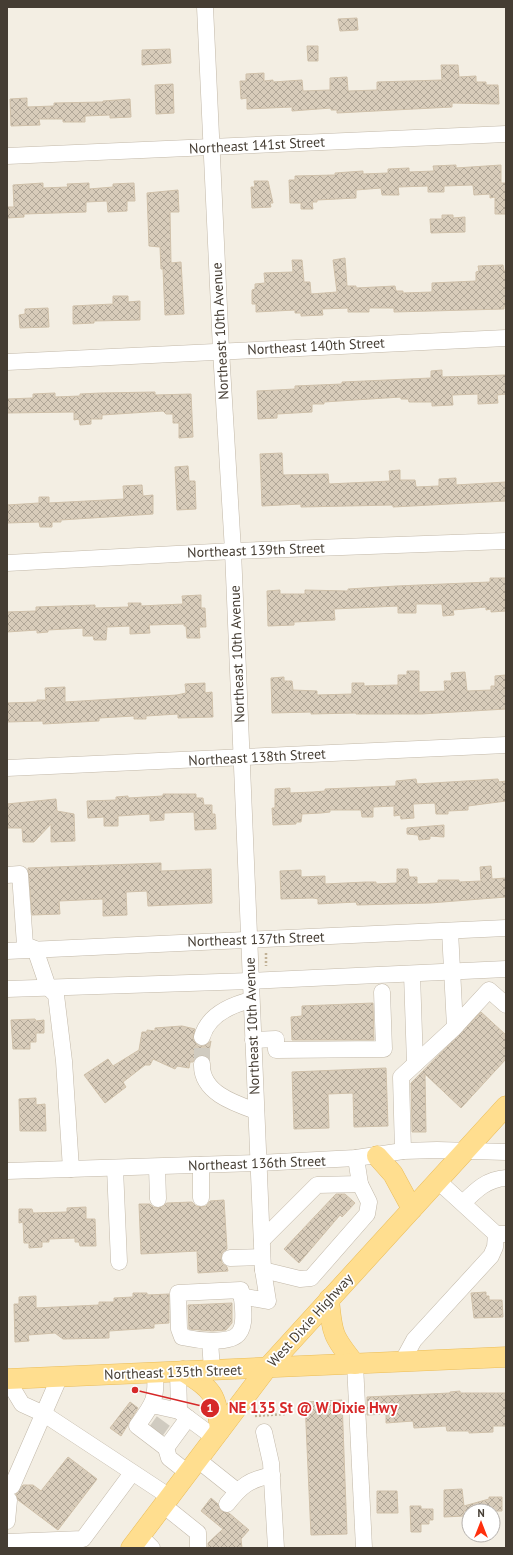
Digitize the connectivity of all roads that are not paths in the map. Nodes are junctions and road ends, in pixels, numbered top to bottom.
1 (206, 7) edge
2 (506, 134) edge
3 (212, 147) junction
4 (7, 156) edge
5 (506, 338) edge
6 (221, 350) junction
7 (7, 362) edge
8 (506, 540) edge
9 (233, 551) junction
10 (7, 563) edge
11 (506, 745) edge
12 (240, 758) junction
13 (7, 768) edge
14 (7, 875) edge
15 (506, 928) edge
16 (450, 931) junction
17 (249, 940) junction
18 (34, 949) junction
19 (7, 951) edge
20 (506, 969) edge
21 (452, 971) junction
22 (412, 974) junction
23 (506, 977) edge
24 (250, 981) junction
25 (48, 986) junction
26 (7, 989) edge
27 (488, 990) junction
28 (382, 992) dead end
29 (251, 1000) junction
30 (506, 1006) edge
31 (455, 1027) junction
32 (202, 1037) tunnel mouth
33 (253, 1040) junction
34 (202, 1064) tunnel mouth
35 (415, 1064) junction
36 (506, 1106) edge
37 (256, 1111) junction
38 (403, 1151) junction
39 (465, 1151) junction
40 (506, 1152) edge
41 (377, 1156) junction
42 (356, 1158) junction
43 (258, 1163) junction
44 (201, 1165) junction
45 (157, 1167) junction
46 (115, 1168) junction
47 (71, 1169) junction
48 (7, 1171) edge
49 (506, 1178) edge
50 (438, 1181) junction
51 (360, 1184) junction
52 (201, 1198) dead end
53 (158, 1199) dead end
54 (463, 1203) junction
55 (412, 1209) junction
56 (501, 1234) edge
57 (262, 1240) junction
58 (230, 1258) dead end
59 (119, 1262) dead end
60 (262, 1263) junction
61 (241, 1293) junction
62 (329, 1299) junction
63 (210, 1341) junction
64 (506, 1357) edge
65 (402, 1362) junction
66 (356, 1364) junction
67 (267, 1368) junction
68 (212, 1370) junction
69 (181, 1371) junction
70 (155, 1372) junction
71 (60, 1376) junction
72 (7, 1379) edge
73 (152, 1405) junction
74 (44, 1414) junction
75 (176, 1414) junction
76 (264, 1432) dead end
77 (217, 1434) junction
78 (166, 1448) junction
79 (193, 1466) junction
80 (132, 1473) junction
81 (272, 1475) junction
82 (237, 1491) junction
83 (166, 1501) junction
84 (227, 1504) dead end
85 (7, 1521) edge
86 (7, 1542) edge
87 (141, 1544) edge
88 (198, 1548) edge
89 (276, 1548) edge
90 (364, 1548) edge

1 - 3 street, Northeast 10th Avenue
2 - 3 street, Northeast 141st Street
3 - 4 street, Northeast 141st Street
3 - 6 street, Northeast 10th Avenue
5 - 6 street, Northeast 140th Street
6 - 7 street, Northeast 140th Street
6 - 9 street, Northeast 10th Avenue
8 - 9 street, Northeast 139th Street
9 - 10 street, Northeast 139th Street
9 - 12 street, Northeast 10th Avenue
11 - 12 street, Northeast 138th Street
12 - 13 street, Northeast 138th Street
12 - 17 street, Northeast 10th Avenue
14 - 18 street
15 - 16 street, Northeast 137th Street
16 - 17 street, Northeast 137th Street
16 - 21 street
17 - 18 street, Northeast 137th Street
17 - 24 street, Northeast 10th Avenue
18 - 19 street, Northeast 137th Street
18 - 25 street
20 - 21 street
21 - 22 street
21 - 31 street
22 - 24 street
22 - 35 street
23 - 27 street
24 - 25 street
24 - 29 street, Northeast 10th Avenue
25 - 26 street
25 - 47 street
27 - 30 street
27 - 31 street
28 - 33 street
29 - 32 street
29 - 33 street, Northeast 10th Avenue
31 - 35 street
33 - 37 street, Northeast 10th Avenue
34 - 37 street
35 - 38 street
36 - 39 main road, West Dixie Highway
37 - 43 street, Northeast 10th Avenue
38 - 39 street, Northeast 136th Street
38 - 41 street, Northeast 136th Street
39 - 40 street, Northeast 136th Street
39 - 50 main road, West Dixie Highway
41 - 42 street, Northeast 136th Street
41 - 55 main road
42 - 43 street, Northeast 136th Street
42 - 51 street
43 - 44 street, Northeast 136th Street
43 - 57 street, Northeast 10th Avenue
44 - 45 street, Northeast 136th Street
44 - 52 street
45 - 46 street, Northeast 136th Street
45 - 53 street
46 - 47 street, Northeast 136th Street
46 - 59 street
47 - 48 street, Northeast 136th Street
49 - 54 street
50 - 54 street
50 - 55 main road, West Dixie Highway
51 - 57 street
51 - 60 street
54 - 56 street
55 - 62 main road, West Dixie Highway
56 - 65 street
57 - 60 street, Northeast 10th Avenue
58 - 60 street
60 - 61 street, Northeast 10th Avenue
61 - 63 street
61 - 63 street
62 - 66 main road
62 - 67 main road, West Dixie Highway
63 - 68 street
64 - 65 main road, Northeast 135th Street
65 - 66 main road, Northeast 135th Street
66 - 67 main road, Northeast 135th Street
66 - 90 street
67 - 68 main road, Northeast 135th Street
67 - 77 main road, West Dixie Highway
68 - 69 main road, Northeast 135th Street
69 - 70 main road, Northeast 135th Street
69 - 75 street
69 - 77 main road
70 - 71 main road, Northeast 135th Street
70 - 73 street
71 - 72 main road, Northeast 135th Street
71 - 74 street
72 - 74 street
73 - 75 street
73 - 78 street
74 - 80 street
74 - 85 street
75 - 77 street
75 - 78 street
76 - 81 street
77 - 79 main road, West Dixie Highway
78 - 79 street
79 - 82 street
79 - 83 main road, West Dixie Highway
80 - 83 street
80 - 86 street
81 - 82 street
81 - 89 street
82 - 84 street
83 - 87 main road, West Dixie Highway
83 - 88 street

